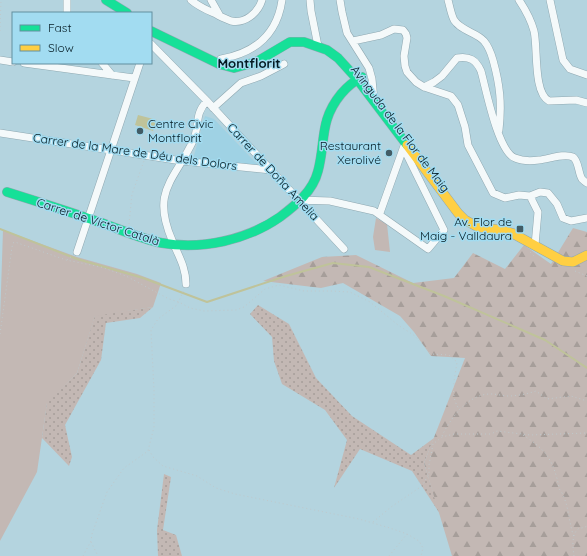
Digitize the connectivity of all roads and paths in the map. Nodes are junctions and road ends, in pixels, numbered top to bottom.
1 (1, 0) edge
2 (67, 0) edge
3 (99, 0) edge
4 (106, 0) edge
5 (191, 0) edge
6 (211, 0) edge
7 (262, 0) edge
8 (282, 0) edge
9 (310, 0) edge
10 (340, 0) edge
11 (448, 0) edge
12 (519, 0) edge
13 (550, 0) edge
14 (67, 12) edge
15 (116, 12) edge
16 (125, 12) edge
17 (220, 16) junction
18 (152, 24) edge
19 (0, 31) edge
20 (152, 31) edge
21 (353, 41) junction
22 (318, 44) junction
23 (152, 45) edge
24 (222, 59) junction
25 (0, 60) edge
26 (12, 62) edge
27 (31, 64) edge
28 (103, 64) edge
29 (140, 64) edge
30 (284, 64) dead end
31 (112, 75) junction
32 (587, 75) edge
33 (134, 78) junction
34 (359, 78) junction
35 (424, 87) junction
36 (373, 98) junction
37 (207, 101) junction
38 (587, 103) edge
39 (213, 108) junction
40 (0, 133) edge
41 (499, 134) junction
42 (405, 144) junction
43 (111, 150) junction
44 (146, 155) junction
45 (182, 161) junction
46 (271, 170) junction
47 (587, 183) edge
48 (7, 192) dead end
49 (530, 196) junction
50 (299, 200) junction
51 (380, 213) junction
52 (587, 218) edge
53 (89, 219) junction
54 (129, 233) junction
55 (174, 244) junction
56 (535, 245) junction
57 (344, 249) dead end
58 (77, 252) dead end
59 (587, 256) edge
60 (186, 284) joint
61 (179, 302) junction
62 (0, 331) edge
63 (0, 334) edge
64 (587, 401) edge
65 (460, 410) junction
66 (587, 433) edge
67 (521, 434) junction
68 (442, 437) junction
69 (148, 449) junction
70 (372, 523) junction
71 (587, 526) edge
72 (407, 534) junction
73 (574, 537) junction
74 (91, 541) junction
75 (83, 556) edge
76 (98, 556) edge
77 (389, 556) edge
78 (421, 556) edge
79 (574, 556) edge

1 - 19 path
2 - 14 street
3 - 15 street
4 - 16 street
5 - 17 street
6 - 17 street
7 - 17 street
8 - 24 street
9 - 22 street
10 - 21 street
11 - 41 street
12 - 38 street
13 - 32 street
18 - 24 street, Avinguda de la Flor de Maig
20 - 22 street, Avinguda de la Flor de Maig
21 - 35 street
21 - 36 street
22 - 24 street, Avinguda de la Flor de Maig
22 - 34 street, Avinguda de la Flor de Maig
23 - 37 street, Carrer de Doña Amelia
25 - 26 street
27 - 31 street
28 - 31 street
29 - 33 street
30 - 39 street
31 - 33 street
33 - 43 street
34 - 36 street, Avinguda de la Flor de Maig
34 - 50 street, Carrer de Víctor Català
35 - 41 street
35 - 49 street
36 - 42 street, Avinguda de la Flor de Maig
37 - 39 street, Carrer de Doña Amelia
37 - 45 street
39 - 46 street, Carrer de Doña Amelia
40 - 43 street, Carrer de la Mare de Déu dels Dolors
41 - 47 street
42 - 51 street
42 - 51 street
42 - 56 street, Avinguda de la Flor de Maig
43 - 44 street, Carrer de la Mare de Déu dels Dolors
43 - 53 street
44 - 45 street, Carrer de la Mare de Déu dels Dolors
44 - 54 path
45 - 46 street, Carrer de la Mare de Déu dels Dolors
45 - 55 street
46 - 50 street, Carrer de Doña Amelia
48 - 53 street, Carrer de Víctor Català
49 - 52 street
49 - 56 street
50 - 51 street
50 - 55 street, Carrer de Víctor Català
50 - 57 street, Carrer de Doña Amelia
53 - 54 street, Carrer de Víctor Català
53 - 58 street
54 - 55 street, Carrer de Víctor Català
55 - 60 street
56 - 59 street, Avinguda de la Flor de Maig
60 - 61 path
61 - 62 path
61 - 65 path
61 - 69 path
62 - 63 path
64 - 65 path
65 - 68 path
66 - 67 path
67 - 68 path
67 - 73 path
68 - 70 path
69 - 70 path
69 - 74 path
70 - 72 path
71 - 73 path
72 - 77 path
72 - 78 path
73 - 79 path
74 - 75 path
74 - 76 path

